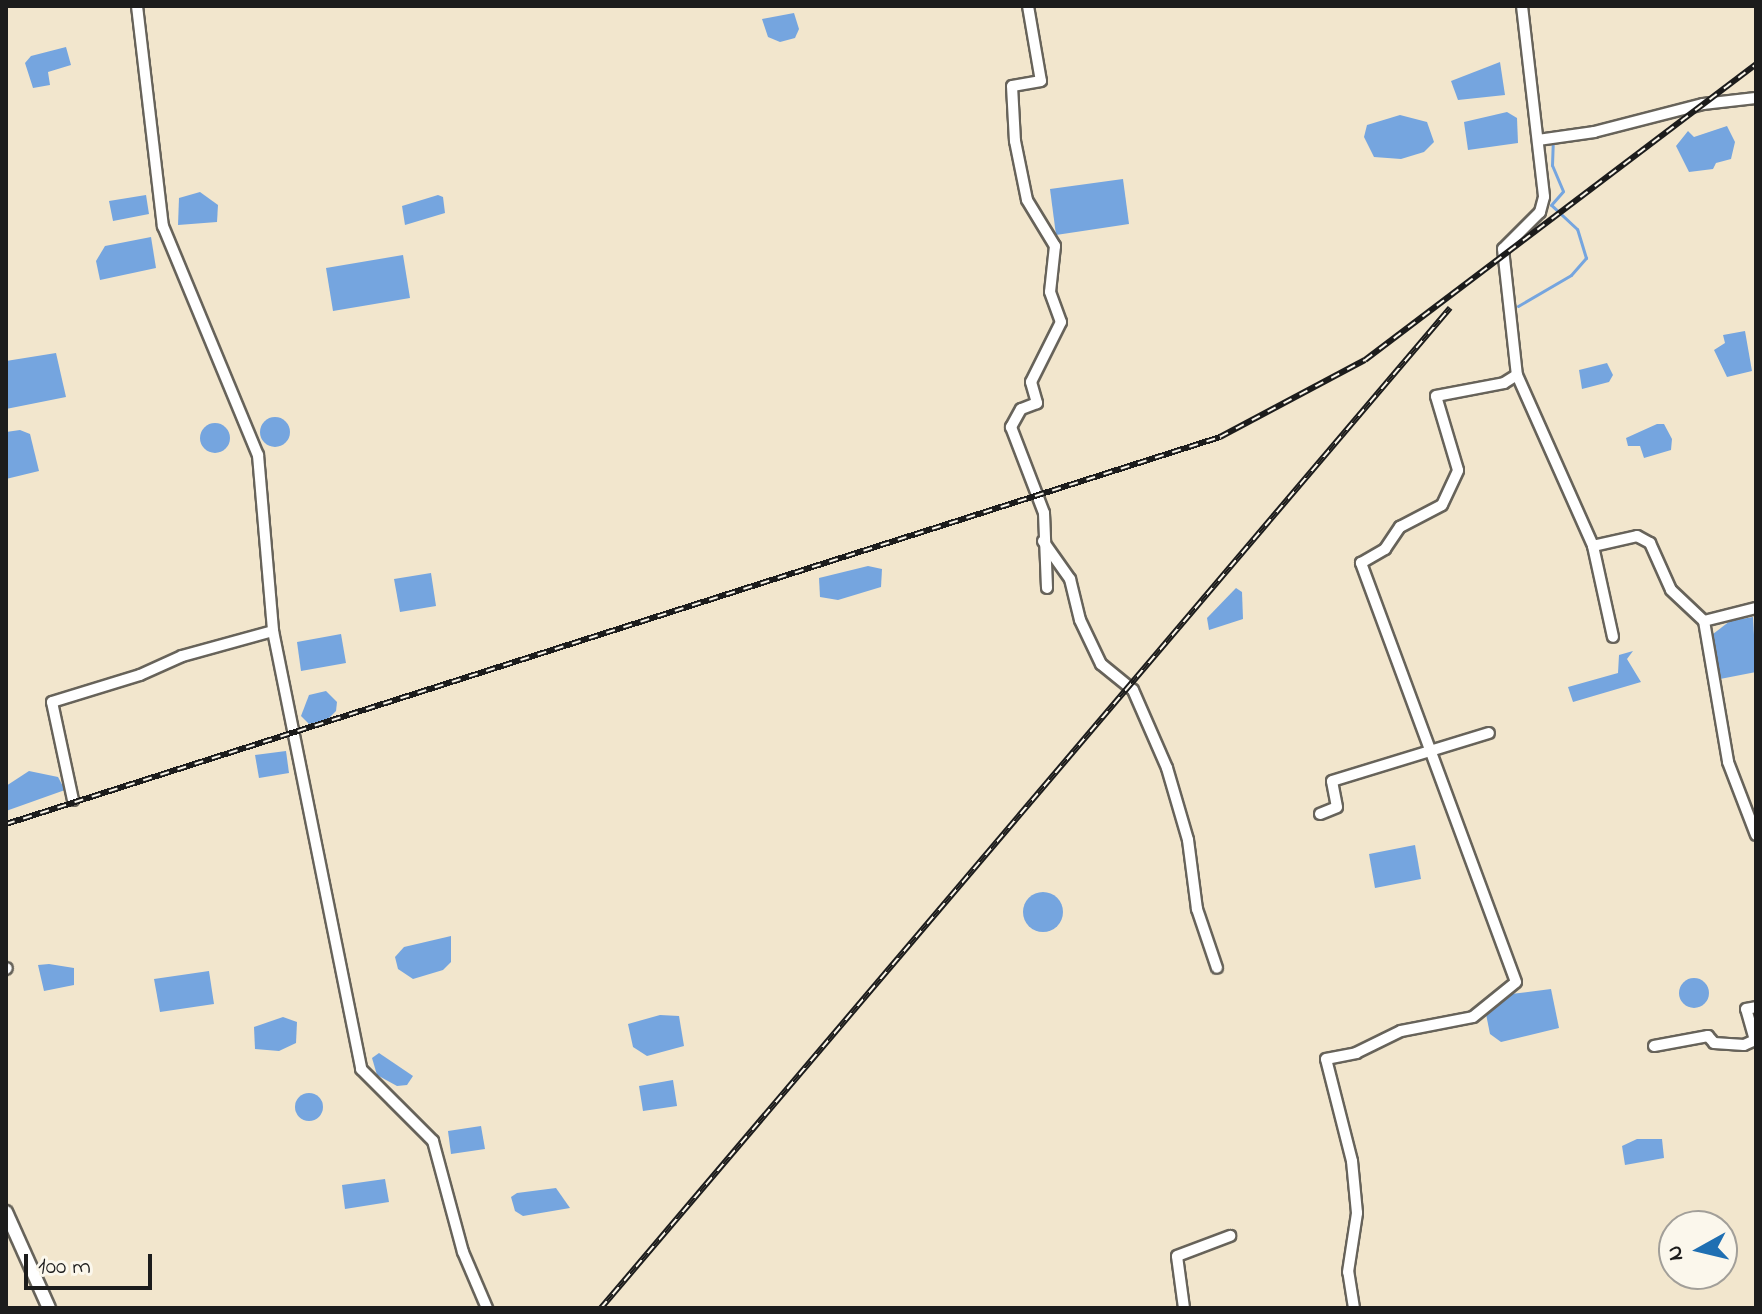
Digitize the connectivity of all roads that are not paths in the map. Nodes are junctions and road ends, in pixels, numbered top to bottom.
1 (137, 6) edge
2 (1028, 6) edge
3 (1522, 6) edge
4 (1756, 98) edge
5 (1538, 140) junction
6 (1517, 375) junction
7 (1042, 540) junction
8 (1593, 546) junction
9 (1047, 588) dead end
10 (1756, 608) edge
11 (1704, 621) junction
12 (273, 631) junction
13 (1613, 637) dead end
14 (1489, 733) dead end
15 (1431, 754) junction
16 (73, 800) dead end
17 (1320, 814) dead end
18 (1756, 835) edge
19 (1217, 968) dead end
20 (1756, 1007) edge
21 (1654, 1046) dead end
22 (6, 1212) edge
23 (1230, 1236) dead end
24 (49, 1308) edge
25 (487, 1308) edge
26 (1184, 1308) edge
27 (1354, 1308) edge

1 - 12 street
2 - 7 street
3 - 5 street
4 - 5 street
5 - 6 street
6 - 8 street
6 - 15 street
7 - 9 street
7 - 19 street
8 - 11 street
8 - 13 street
10 - 11 street
11 - 18 street
12 - 16 street
12 - 25 street
14 - 15 street
15 - 17 street
15 - 27 street
20 - 21 street
22 - 24 main road
23 - 26 street

